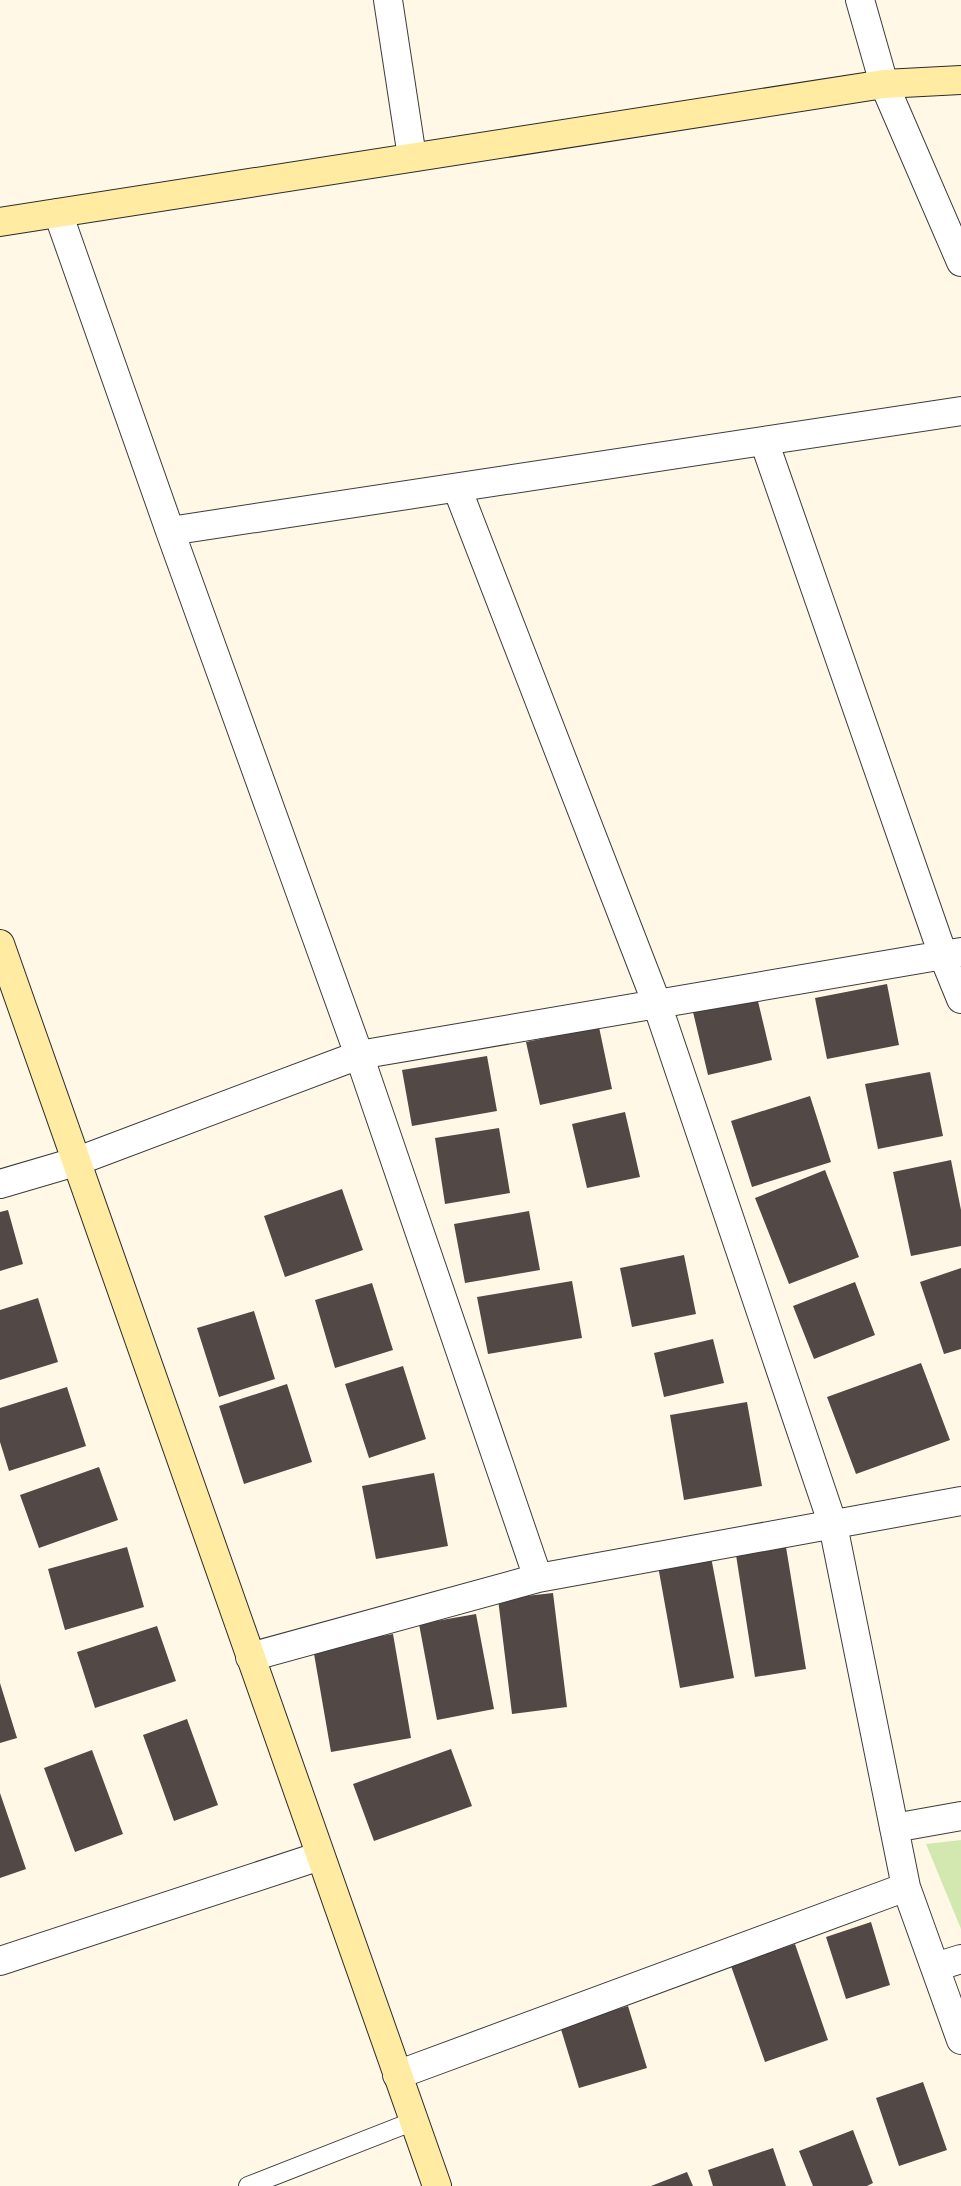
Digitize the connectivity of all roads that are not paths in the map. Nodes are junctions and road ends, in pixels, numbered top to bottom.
1 (388, 0) edge
2 (860, 0) edge
3 (961, 80) edge
4 (884, 84) junction
5 (412, 157) junction
6 (58, 213) junction
7 (0, 222) edge
8 (961, 262) edge
9 (961, 411) edge
10 (764, 441) junction
11 (457, 488) junction
12 (170, 531) junction
13 (0, 944) edge
14 (952, 953) edge
15 (961, 999) edge
16 (657, 1004) junction
17 (359, 1055) junction
18 (75, 1162) junction
19 (0, 1184) edge
20 (961, 1501) edge
21 (833, 1525) junction
22 (538, 1578) junction
23 (250, 1657) junction
24 (961, 1816) edge
25 (894, 1828) junction
26 (320, 1856) junction
27 (906, 1887) junction
28 (961, 1959) edge
29 (0, 1961) edge
30 (935, 1967) junction
31 (961, 2040) edge
32 (397, 2074) junction
33 (414, 2122) junction
34 (248, 2186) edge
35 (436, 2186) edge

1 - 5 street
2 - 4 street
3 - 4 street
4 - 5 street
4 - 8 street
5 - 6 street
6 - 7 street
6 - 12 street
9 - 10 street
10 - 11 street
10 - 14 street
11 - 12 street
11 - 16 street
12 - 17 street
13 - 18 street
14 - 15 street
14 - 16 street
16 - 17 street
16 - 21 street
17 - 18 street
17 - 22 street
18 - 19 street
18 - 23 street
20 - 21 street
21 - 22 street
21 - 25 street
22 - 23 street
23 - 26 street
24 - 25 street
25 - 27 street
26 - 29 street
26 - 32 street
27 - 30 street
27 - 32 street
28 - 30 street
30 - 31 street
32 - 33 street
33 - 34 lane
33 - 35 street

